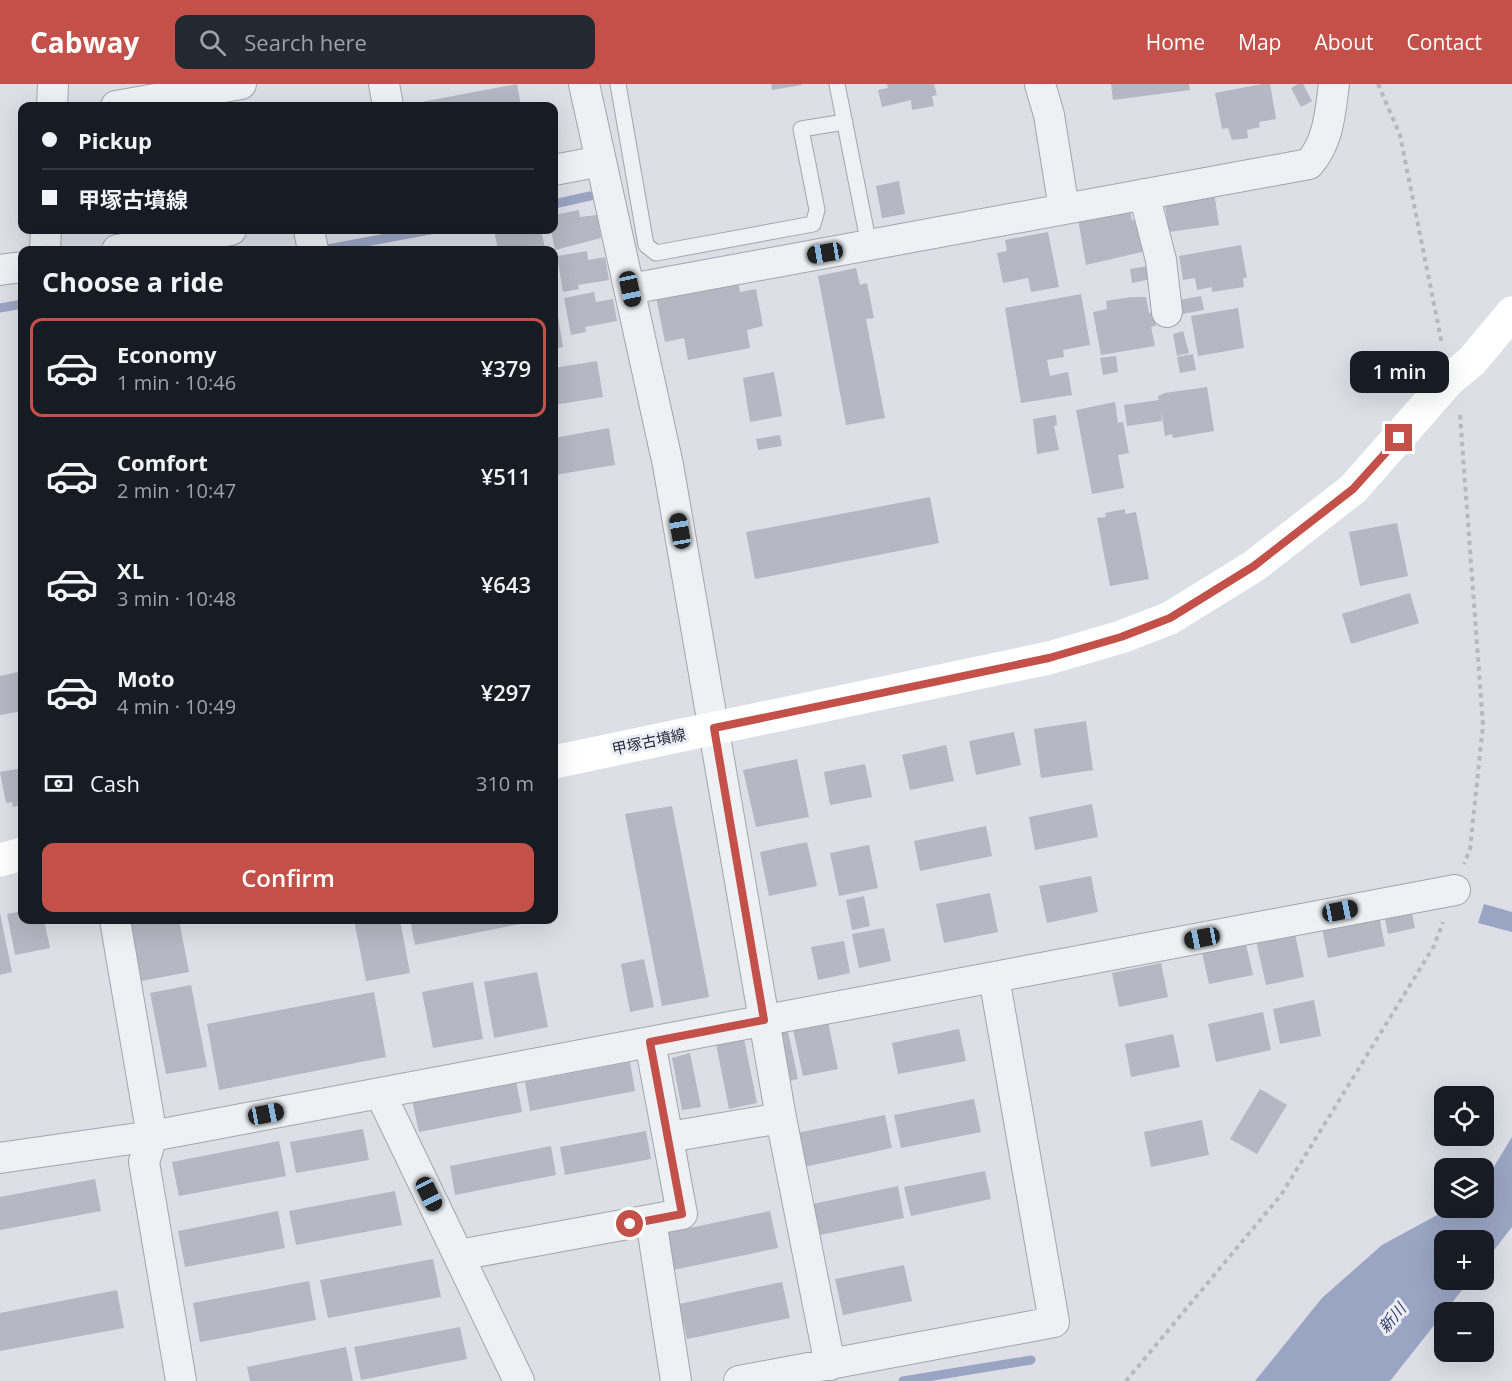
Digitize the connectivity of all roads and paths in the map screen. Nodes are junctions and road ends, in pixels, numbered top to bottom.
1 (53, 84) edge
2 (241, 84) edge
3 (384, 84) edge
4 (585, 84) edge
5 (618, 84) edge
6 (837, 84) edge
7 (1040, 84) edge
8 (1334, 84) edge
9 (1378, 84) edge
10 (52, 102) edge
11 (139, 102) edge
12 (387, 102) edge
13 (845, 122) junction
14 (602, 161) junction
15 (558, 169) edge
16 (1144, 194) junction
17 (1064, 209) junction
18 (208, 234) edge
19 (869, 245) junction
20 (140, 246) edge
21 (18, 268) edge
22 (0, 270) edge
23 (630, 289) junction
24 (1167, 312) dead end
25 (1512, 313) edge
26 (1460, 371) junction
27 (714, 728) junction
28 (558, 761) edge
29 (18, 855) edge
30 (0, 860) edge
31 (1455, 890) dead end
32 (116, 924) edge
33 (994, 977) junction
34 (764, 1020) junction
35 (650, 1042) junction
36 (380, 1093) junction
37 (781, 1118) junction
38 (152, 1136) junction
39 (669, 1137) junction
40 (0, 1158) edge
41 (651, 1220) junction
42 (459, 1256) junction
43 (830, 1365) junction
44 (181, 1381) edge
45 (519, 1381) edge
46 (676, 1381) edge
47 (739, 1381) edge

1 - 10 street
2 - 11 street
3 - 12 street
4 - 14 street
5 - 13 lane
6 - 13 lane
7 - 17 street
8 - 16 street
9 - 26 path
13 - 19 lane
14 - 15 street
14 - 23 street
16 - 17 street
16 - 24 street
17 - 19 street
18 - 20 street
19 - 23 street
21 - 22 street
23 - 27 street
25 - 26 main road, 甲塚古墳線
26 - 27 main road, 甲塚古墳線
27 - 28 main road, 甲塚古墳線
27 - 34 street
29 - 30 main road
31 - 33 street
32 - 38 street
33 - 34 street
33 - 43 street
34 - 35 street
34 - 37 street
35 - 36 street
35 - 39 street
36 - 38 street
36 - 42 street
37 - 39 street
37 - 43 street
38 - 40 street
38 - 44 street
39 - 41 street
41 - 42 street
41 - 46 street
42 - 45 street
43 - 47 street

